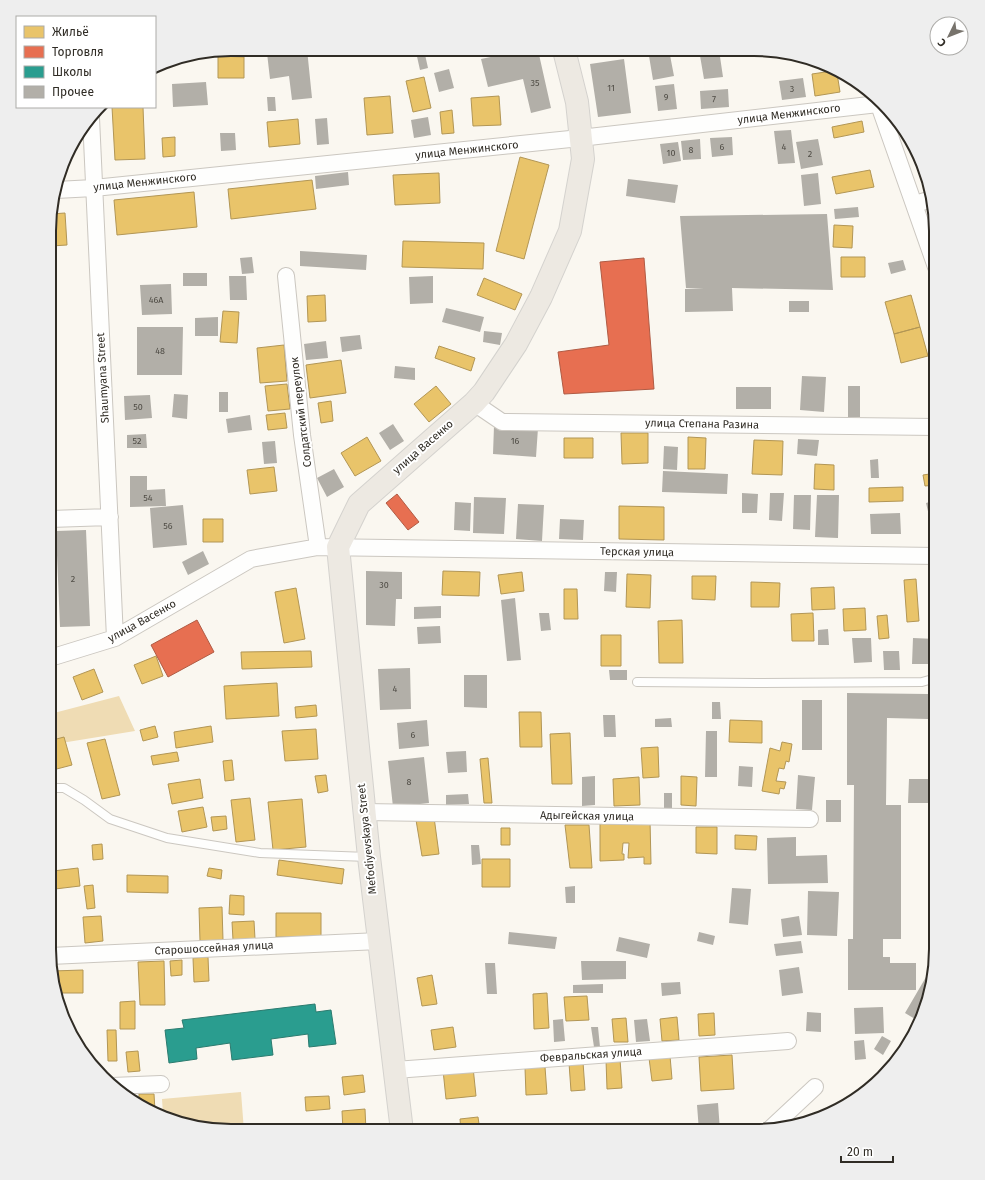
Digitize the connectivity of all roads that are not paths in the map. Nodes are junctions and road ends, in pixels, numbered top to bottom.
1 (566, 56) edge
2 (875, 104) edge
3 (880, 109) edge
4 (91, 125) edge
5 (580, 138) junction
6 (94, 188) junction
7 (61, 190) edge
8 (927, 201) edge
9 (915, 204) junction
10 (929, 246) edge
11 (286, 276) dead end
12 (474, 403) junction
13 (929, 427) edge
14 (110, 517) junction
15 (56, 519) edge
16 (328, 547) junction
17 (929, 556) edge
18 (115, 638) junction
19 (56, 656) edge
20 (929, 680) edge
21 (637, 682) dead end
22 (56, 788) edge
23 (364, 812) junction
24 (810, 819) dead end
25 (369, 857) junction
26 (379, 941) junction
27 (56, 956) edge
28 (788, 1041) dead end
29 (395, 1070) junction
30 (161, 1084) dead end
31 (121, 1086) edge
32 (815, 1087) dead end
33 (776, 1123) edge
34 (401, 1124) edge

1 - 5 main road, улица Васенко
2 - 5 street, улица Менжинского
3 - 9 street
4 - 6 street, Shaumyana Street
5 - 6 street, улица Менжинского
5 - 12 main road, улица Васенко
6 - 7 street, улица Менжинского
6 - 14 street, Shaumyana Street
8 - 9 street
9 - 10 street
11 - 16 street, Солдатский переулок
12 - 13 street, улица Степана Разина
12 - 16 main road, улица Васенко
14 - 15 street
14 - 18 street, Shaumyana Street
16 - 17 street, Терская улица
16 - 18 street, улица Васенко
16 - 23 main road, Mefodiyevskaya Street
18 - 19 street, улица Васенко
20 - 21 lane
22 - 25 lane
23 - 24 street, Адыгейская улица
23 - 25 main road, Mefodiyevskaya Street
25 - 26 main road, Mefodiyevskaya Street
26 - 27 street, Старошоссейная улица
26 - 29 main road, Mefodiyevskaya Street
28 - 29 street, Февральская улица
29 - 34 main road, Mefodiyevskaya Street
30 - 31 street
32 - 33 street

